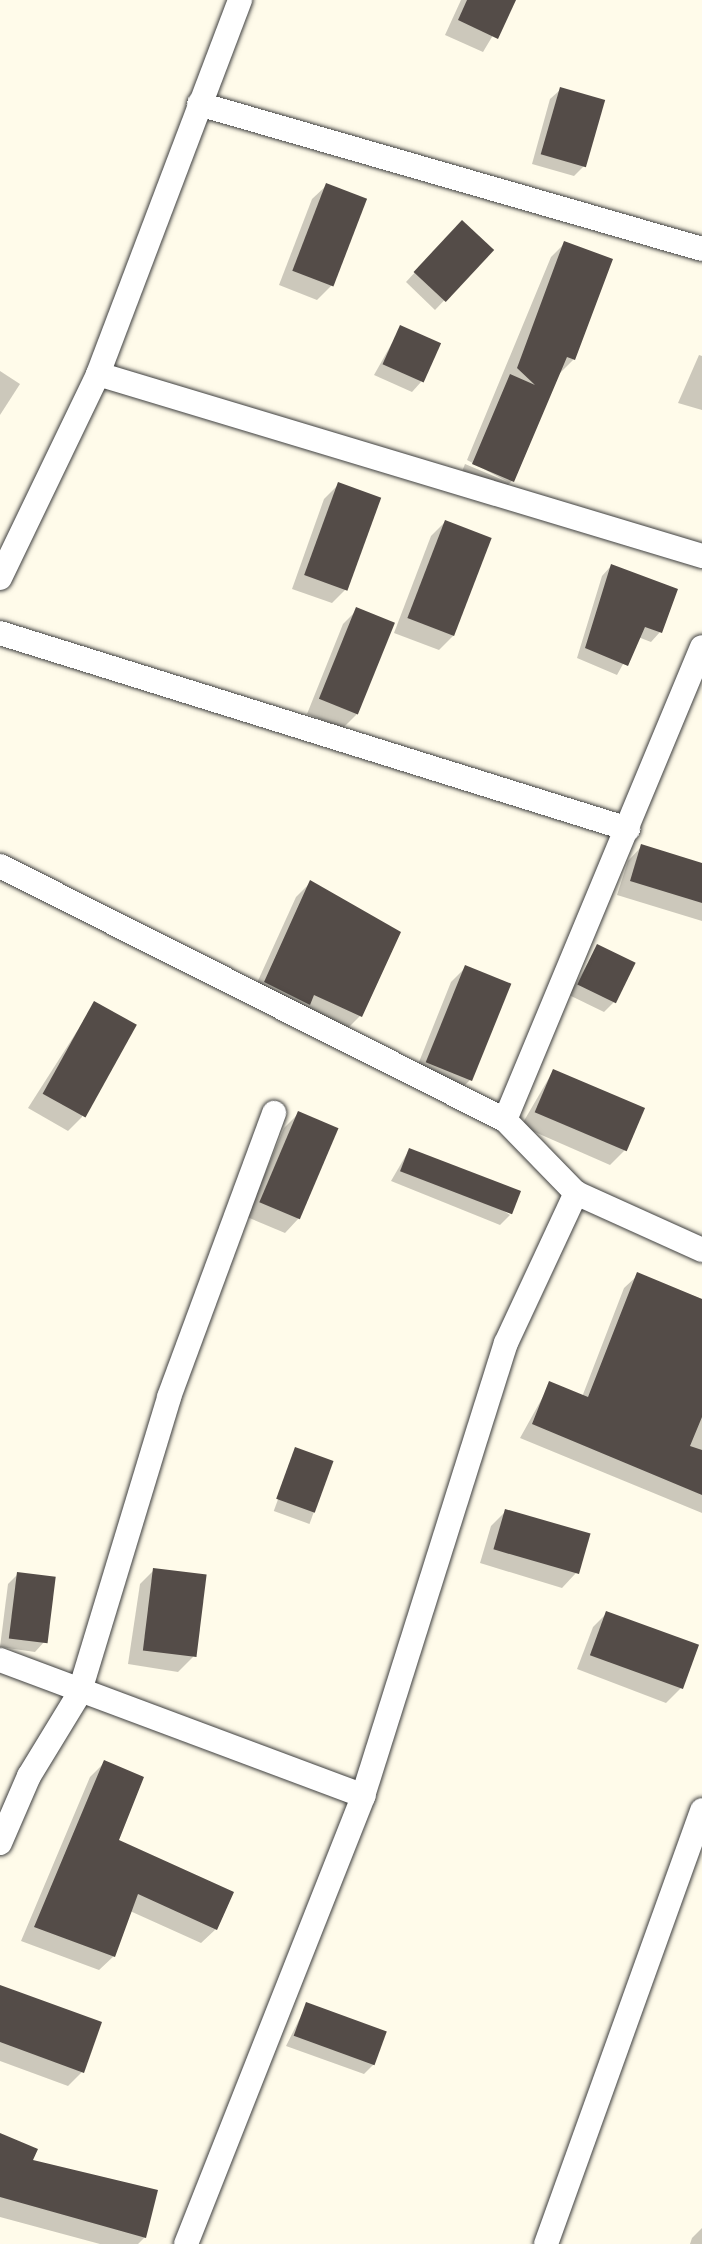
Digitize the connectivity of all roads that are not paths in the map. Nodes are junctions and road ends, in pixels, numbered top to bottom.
1 (240, 0) edge
2 (199, 104) junction
3 (702, 249) edge
4 (98, 374) junction
5 (702, 556) edge
6 (3, 562) edge
7 (0, 633) edge
8 (702, 647) edge
9 (628, 829) junction
10 (0, 866) edge
11 (274, 1113) dead end
12 (505, 1120) junction
13 (576, 1193) junction
14 (702, 1250) edge
15 (0, 1660) edge
16 (79, 1694) junction
17 (363, 1796) junction
18 (702, 1810) edge
19 (0, 1843) edge
20 (186, 2244) edge
21 (546, 2244) edge

1 - 2 street
2 - 3 street
2 - 4 street
4 - 5 street
4 - 6 street
7 - 9 street
8 - 9 street
9 - 12 street
10 - 12 street
11 - 16 street
12 - 13 street
13 - 14 street
13 - 17 street
15 - 16 street
16 - 17 street
16 - 19 street
17 - 20 street
18 - 21 street

